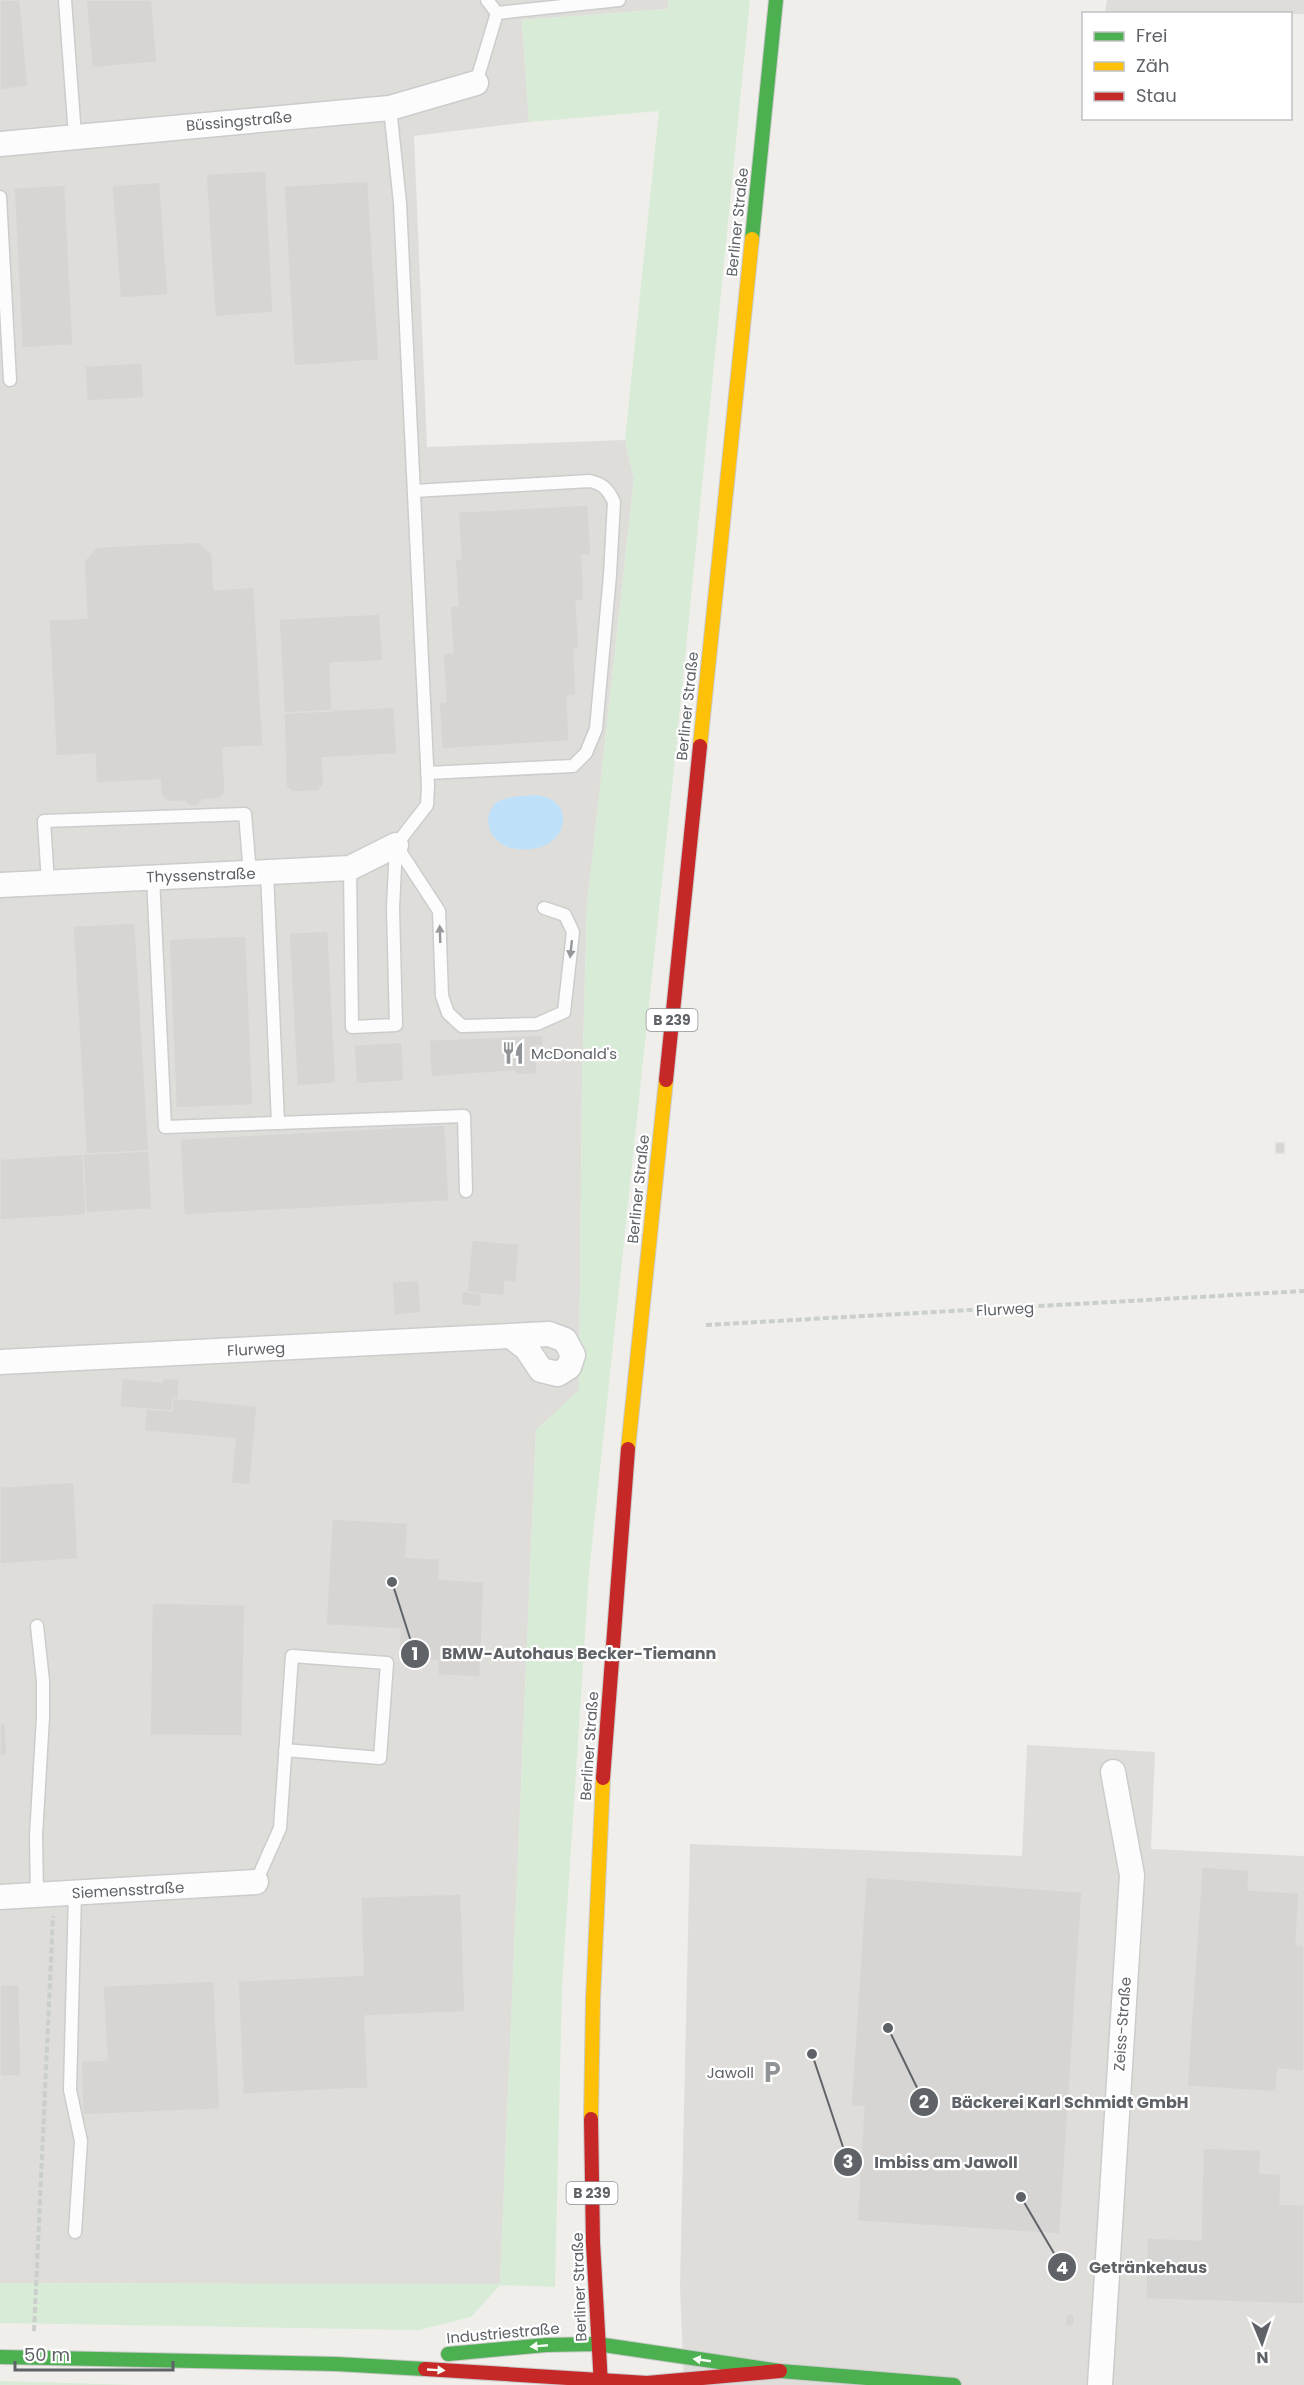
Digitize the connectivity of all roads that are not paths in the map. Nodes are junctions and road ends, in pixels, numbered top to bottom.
1 (65, 0) edge
2 (487, 0) edge
3 (619, 0) edge
4 (776, 0) edge
5 (497, 13) junction
6 (476, 83) joint
7 (390, 108) junction
8 (75, 136) junction
9 (0, 144) edge
10 (0, 196) edge
11 (10, 380) dead end
12 (414, 491) junction
13 (428, 773) junction
14 (396, 845) junction
15 (350, 868) junction
16 (258, 872) junction
17 (153, 877) junction
18 (48, 883) junction
19 (0, 885) edge
20 (544, 908) dead end
21 (278, 1123) junction
22 (466, 1191) dead end
23 (512, 1337) dead end
24 (0, 1362) edge
25 (37, 1626) dead end
26 (285, 1750) junction
27 (1113, 1772) dead end
28 (256, 1882) joint
29 (55, 1894) junction
30 (0, 1897) edge
31 (75, 2232) dead end
32 (597, 2344) junction
33 (0, 2357) edge
34 (336, 2364) junction
35 (780, 2371) junction
36 (601, 2383) edge
37 (954, 2385) edge
38 (1100, 2385) edge

1 - 8 lane
2 - 5 lane
3 - 5 lane
4 - 32 main road, Berliner Straße / B 239
5 - 6 lane
6 - 7 street, Büssingstraße
7 - 8 street, Büssingstraße
7 - 12 lane
8 - 9 street, Büssingstraße
10 - 11 lane
12 - 13 lane
12 - 13 lane
13 - 14 lane
14 - 15 street, Thyssenstraße
14 - 15 lane
20 -> 14 lane
15 - 16 street, Thyssenstraße
16 - 17 street, Thyssenstraße
16 - 18 lane
16 - 21 lane
17 - 18 street, Thyssenstraße
17 - 21 lane
18 - 19 street, Thyssenstraße
21 - 22 lane
23 - 24 street, Flurweg
25 - 29 lane
26 - 26 lane
26 - 28 lane
27 - 38 street, Zeiss-Straße
28 - 29 street, Siemensstraße
29 - 30 street, Siemensstraße
29 - 31 lane
32 -> 34 main road, Industriestraße
35 -> 32 main road, Industriestraße
32 - 36 main road, Berliner Straße / B 239
33 - 34 main road, Industriestraße
34 -> 36 main road, Industriestraße
35 - 36 main road, Industriestraße
35 - 37 main road, Industriestraße

